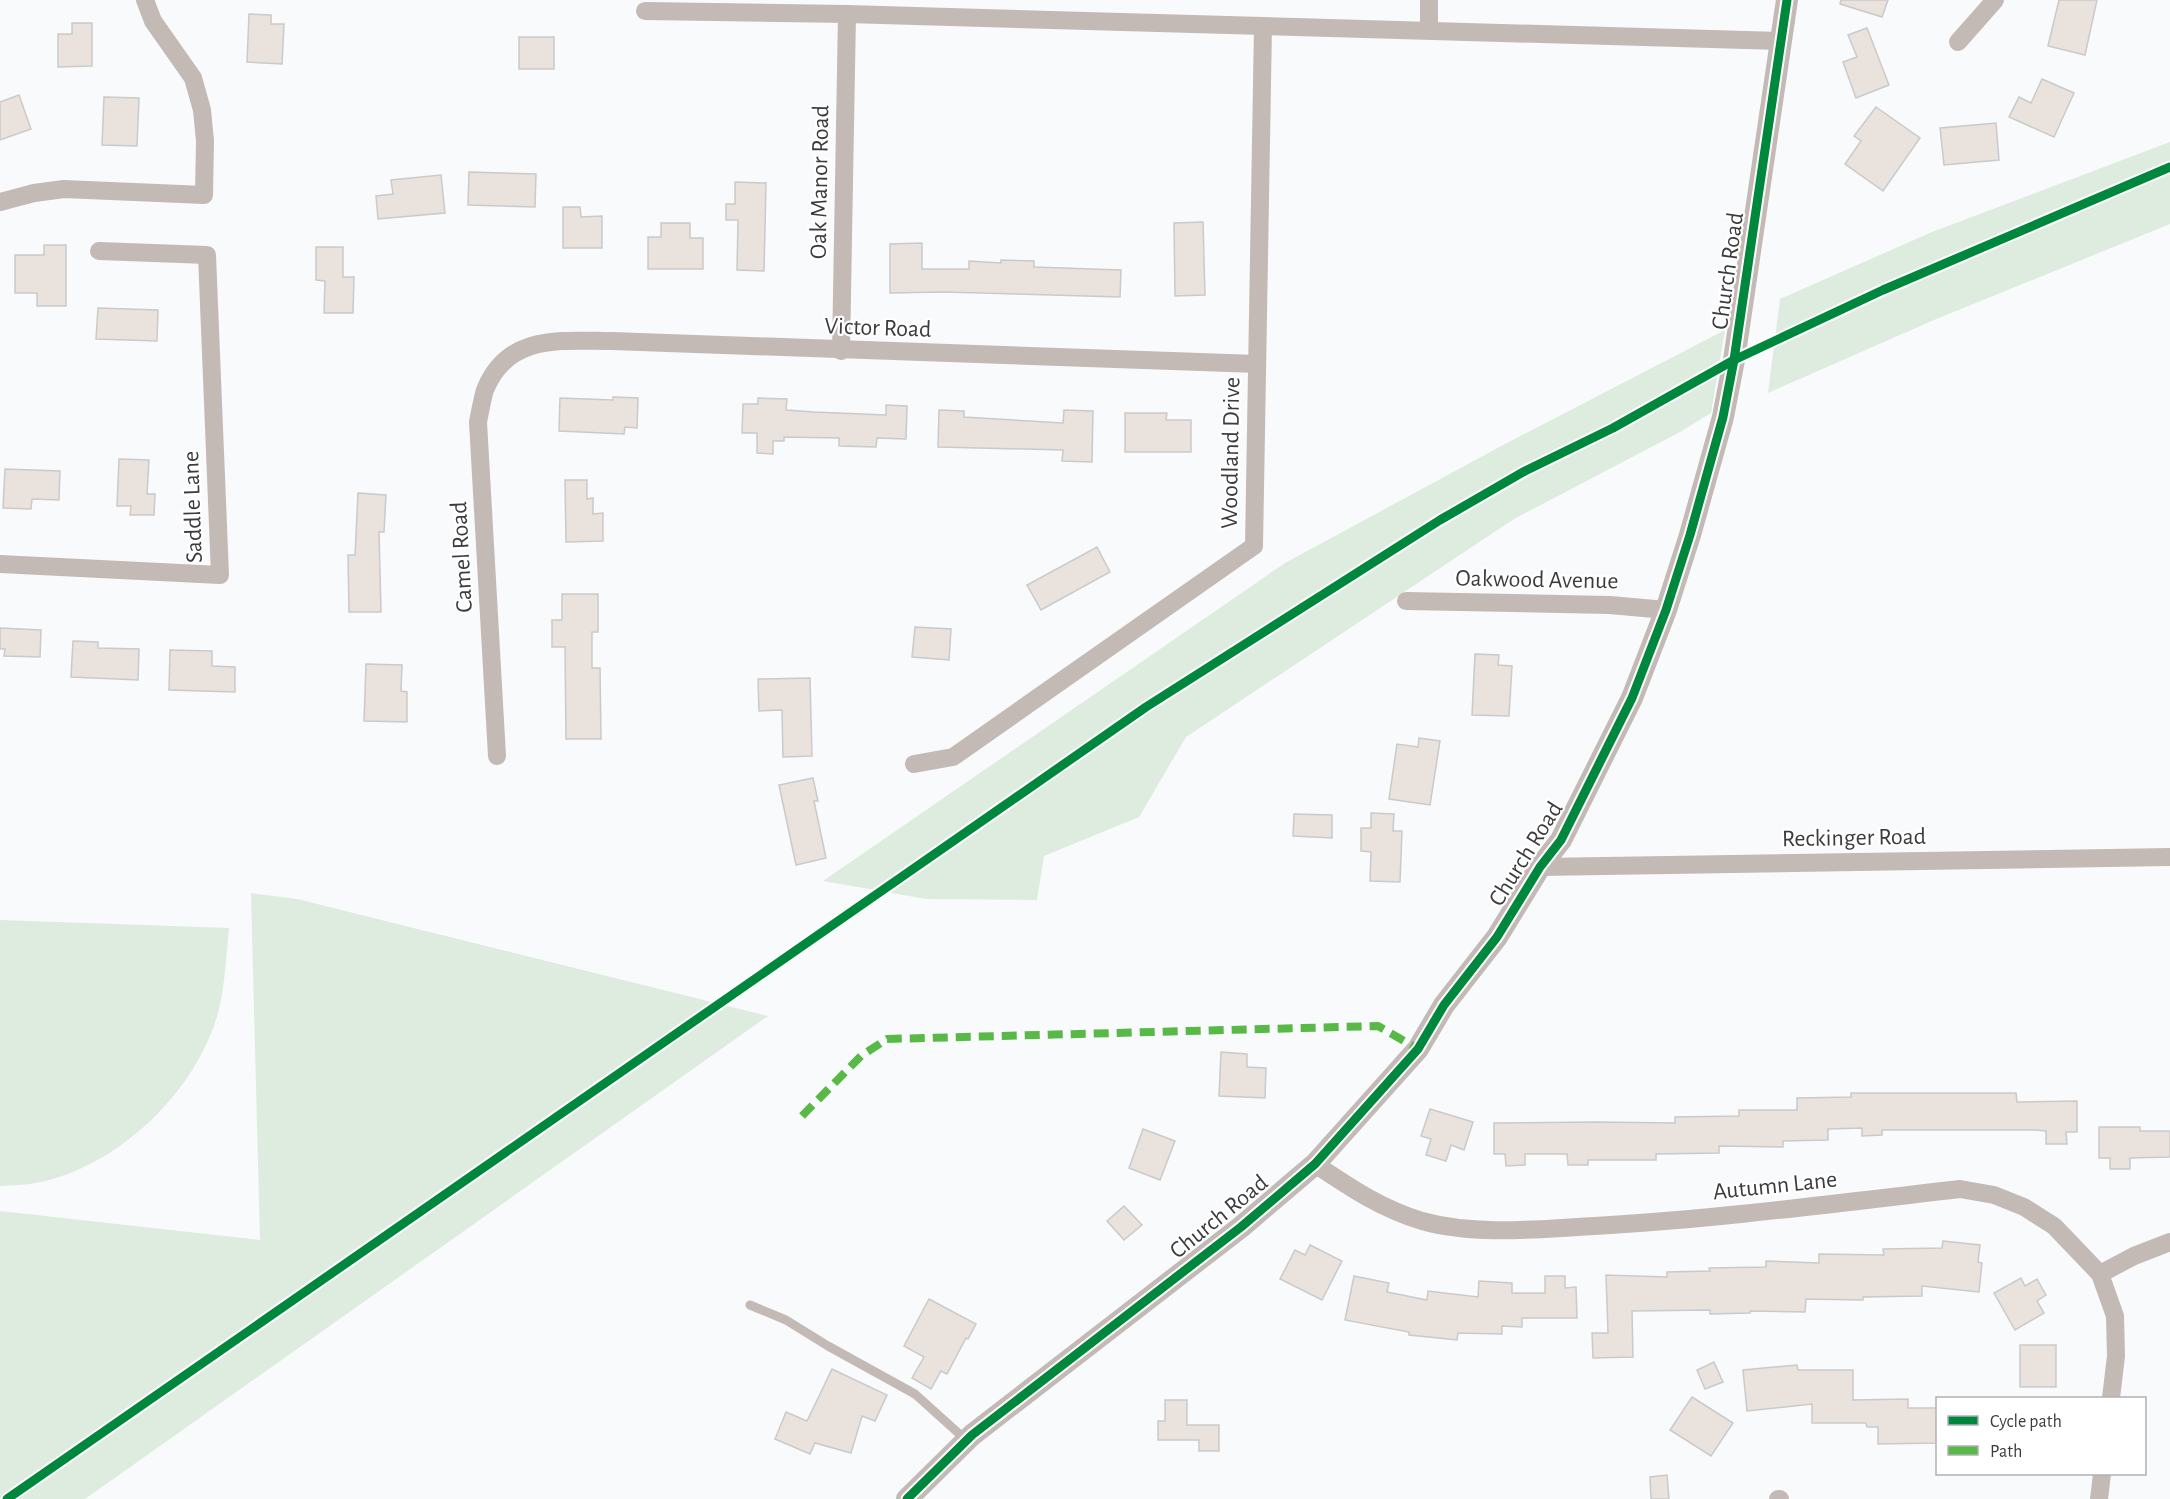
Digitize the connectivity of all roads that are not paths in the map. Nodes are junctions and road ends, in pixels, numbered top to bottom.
1 (145, 0) edge
2 (1430, 0) edge
3 (1787, 0) edge
4 (1995, 0) edge
5 (645, 11) dead end
6 (847, 14) junction
7 (1263, 26) junction
8 (1429, 30) junction
9 (1780, 41) junction
10 (1958, 42) dead end
11 (0, 202) edge
12 (99, 251) dead end
13 (841, 351) junction
14 (503, 362) joint
15 (1257, 364) junction
16 (0, 564) edge
17 (1406, 601) dead end
18 (1666, 610) junction
19 (497, 756) dead end
20 (914, 764) dead end
21 (2170, 856) edge
22 (1540, 867) junction
23 (1314, 1164) junction
24 (2170, 1242) edge
25 (2100, 1274) junction
26 (750, 1305) dead end
27 (2111, 1397) edge
28 (967, 1440) junction
29 (2102, 1475) edge
30 (917, 1496) edge
31 (2099, 1499) edge

1 - 11 street
2 - 8 street
3 - 9 street, Church Road
4 - 10 street
5 - 6 street
6 - 7 street
6 - 13 street, Oak Manor Road
7 - 8 street
7 - 15 street, Woodland Drive
8 - 9 street
9 - 18 street, Church Road
12 - 16 street, Saddle Lane
13 - 14 street, Victor Road
13 - 15 street, Victor Road
14 - 19 street, Camel Road
15 - 20 street, Woodland Drive
17 - 18 street, Oakwood Avenue
18 - 22 street, Church Road
21 - 22 street, Reckinger Road
22 - 23 street, Church Road
23 - 25 street, Autumn Lane
23 - 28 street, Church Road
24 - 25 street
25 - 27 street, Autumn Lane
26 - 28 lane
28 - 30 street, Church Road
29 - 31 street

